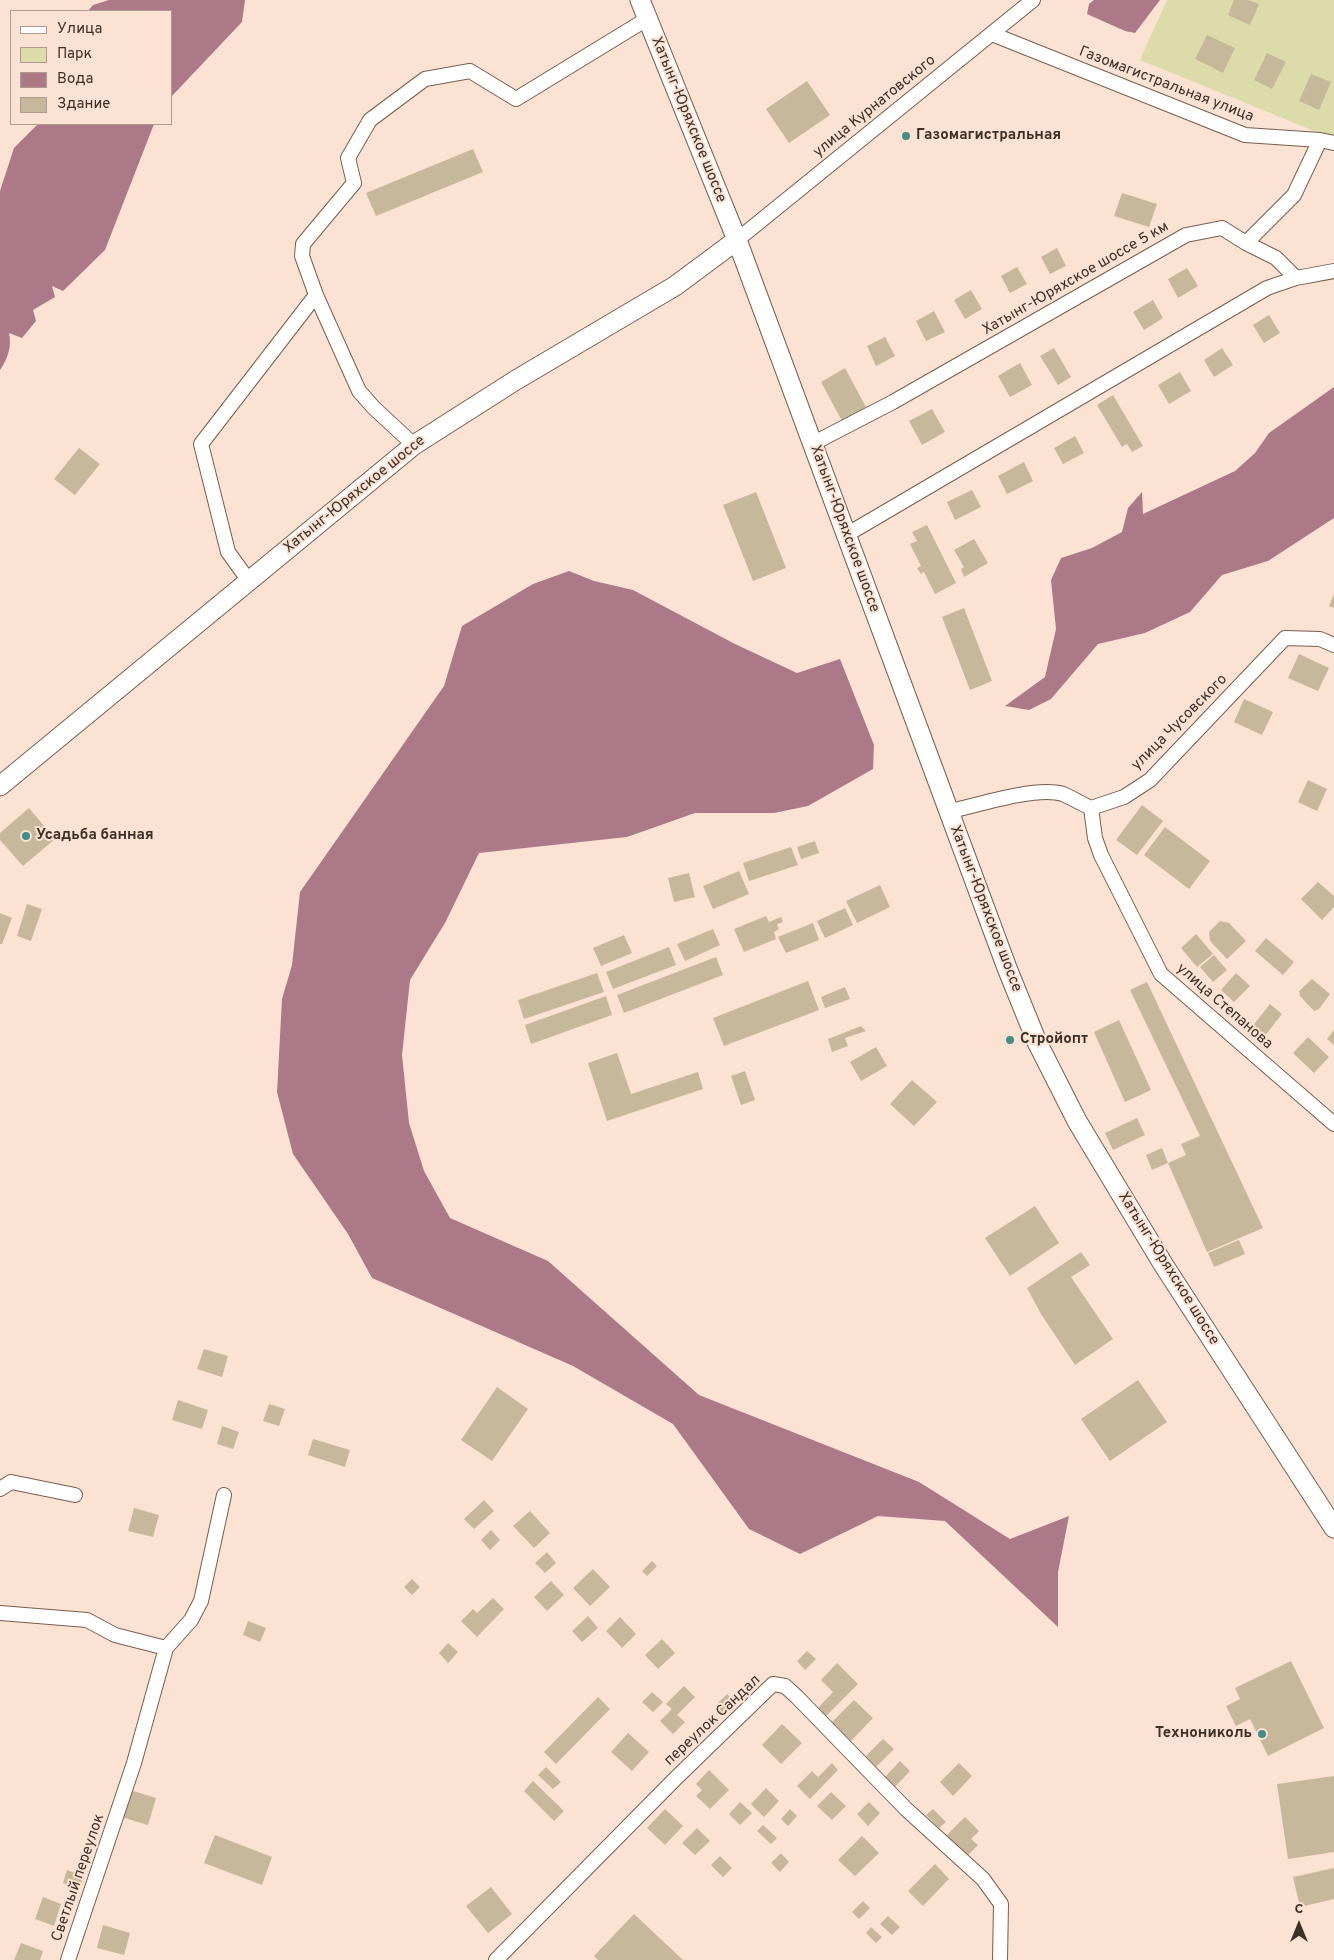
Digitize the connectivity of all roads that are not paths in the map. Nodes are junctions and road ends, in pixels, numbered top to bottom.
1 (640, 0) edge
2 (1033, 0) edge
3 (647, 19) junction
4 (992, 34) junction
5 (1320, 140) junction
6 (1334, 143) edge
7 (737, 240) junction
8 (1246, 243) junction
9 (1334, 271) edge
10 (1296, 278) junction
11 (316, 295) junction
12 (812, 444) junction
13 (414, 445) junction
14 (846, 535) junction
15 (249, 581) junction
16 (1334, 645) edge
17 (0, 786) edge
18 (1091, 808) junction
19 (948, 812) junction
20 (1334, 1124) edge
21 (0, 1489) edge
22 (75, 1495) dead end
23 (224, 1495) dead end
24 (1334, 1528) edge
25 (0, 1613) edge
26 (166, 1648) junction
27 (68, 1960) edge
28 (496, 1960) edge
29 (1000, 1960) edge

1 - 3 main road, Хатынг-Юряхское шоссе
2 - 4 street, улица Курнатовского
3 - 7 main road, Хатынг-Юряхское шоссе
3 - 11 street
4 - 5 street, Газомагистральная улица
4 - 7 street, улица Курнатовского
5 - 6 street, Газомагистральная улица
5 - 8 street
7 - 12 main road, Хатынг-Юряхское шоссе
7 - 13 main road, Хатынг-Юряхское шоссе
8 - 10 street, Хатынг-Юряхское шоссе 5 км
8 - 12 street, Хатынг-Юряхское шоссе 5 км
9 - 10 street
10 - 14 street
11 - 13 street
11 - 15 street
12 - 14 main road, Хатынг-Юряхское шоссе
13 - 15 main road, Хатынг-Юряхское шоссе
14 - 19 main road, Хатынг-Юряхское шоссе
15 - 17 main road, Хатынг-Юряхское шоссе
16 - 18 street, улица Чусовского
18 - 19 street
18 - 20 street, улица Степанова
19 - 24 main road, Хатынг-Юряхское шоссе
21 - 22 street
23 - 26 street
25 - 26 street
26 - 27 street, Светлый переулок
28 - 29 street, переулок Сандал

